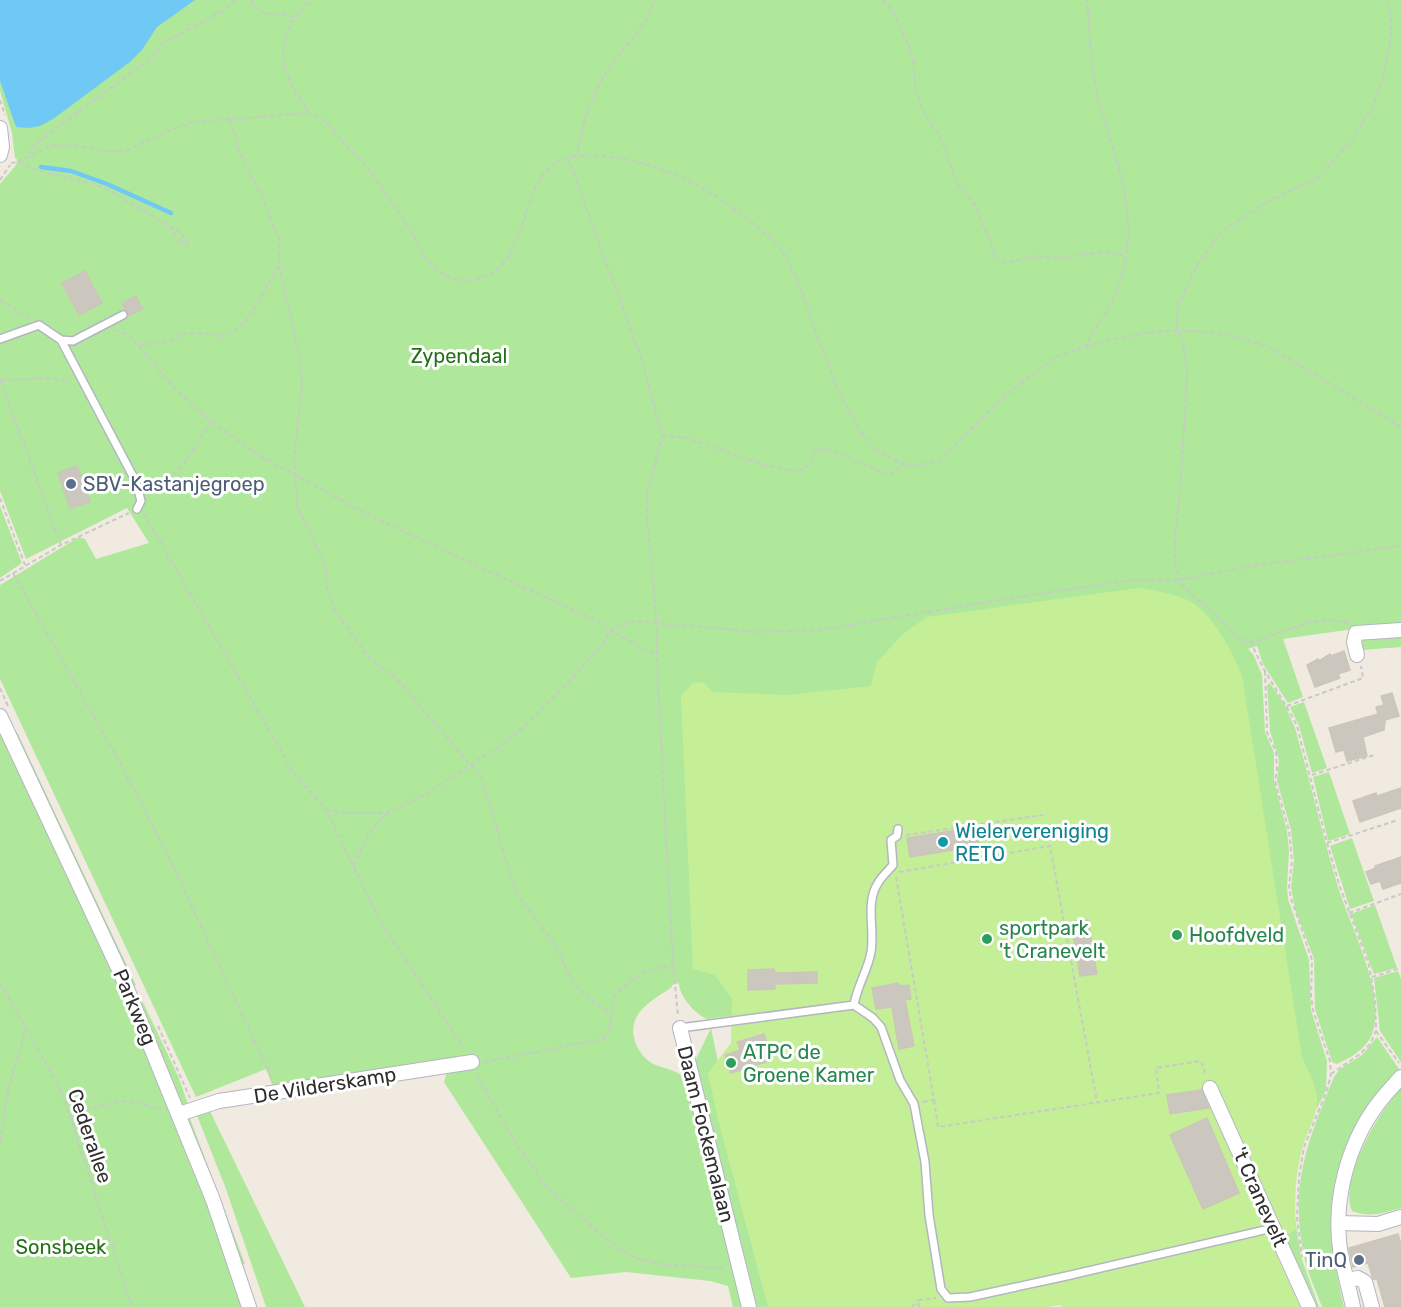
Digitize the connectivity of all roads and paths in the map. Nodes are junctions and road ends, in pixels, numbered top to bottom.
1 (236, 0) edge
2 (252, 0) edge
3 (311, 0) edge
4 (654, 0) edge
5 (883, 0) edge
6 (1087, 0) edge
7 (1386, 0) edge
8 (294, 17) junction
9 (309, 113) junction
10 (228, 118) junction
11 (0, 128) edge
12 (578, 154) junction
13 (30, 155) junction
14 (568, 158) junction
15 (5, 159) edge
16 (19, 162) junction
17 (169, 226) junction
18 (1126, 256) junction
19 (279, 265) junction
20 (0, 300) edge
21 (123, 315) dead end
22 (39, 325) junction
23 (98, 328) junction
24 (1177, 329) junction
25 (0, 339) edge
26 (61, 340) junction
27 (139, 345) junction
28 (1085, 348) junction
29 (1, 380) edge
30 (83, 384) junction
31 (211, 421) junction
32 (1401, 427) edge
33 (662, 436) junction
34 (904, 463) junction
35 (294, 475) junction
36 (0, 498) edge
37 (141, 501) junction
38 (136, 509) junction
39 (61, 544) junction
40 (1401, 546) edge
41 (25, 565) junction
42 (13, 573) junction
43 (1180, 580) junction
44 (0, 581) edge
45 (655, 623) junction
46 (1401, 630) edge
47 (610, 631) junction
48 (1356, 633) junction
49 (1251, 641) junction
50 (657, 655) junction
51 (1357, 655) joint
52 (1265, 671) junction
53 (1287, 706) junction
54 (0, 716) edge
55 (1374, 755) dead end
56 (470, 764) junction
57 (1311, 776) junction
58 (326, 810) junction
59 (387, 813) junction
60 (1043, 814) dead end
61 (1398, 820) dead end
62 (898, 833) joint
63 (1327, 843) junction
64 (354, 867) junction
65 (1401, 894) edge
66 (1349, 913) junction
67 (674, 964) junction
68 (1401, 968) edge
69 (1372, 977) junction
70 (0, 983) edge
71 (854, 1005) junction
72 (611, 1014) junction
73 (26, 1028) junction
74 (680, 1028) junction
75 (1376, 1031) junction
76 (472, 1062) junction
77 (1401, 1066) edge
78 (268, 1067) dead end
79 (1331, 1074) junction
80 (1401, 1077) edge
81 (1210, 1088) joint
82 (934, 1100) junction
83 (928, 1101) dead end
84 (1097, 1102) junction
85 (161, 1109) dead end
86 (70, 1114) junction
87 (179, 1114) junction
88 (0, 1141) edge
89 (1401, 1217) edge
90 (1339, 1223) junction
91 (1273, 1227) junction
92 (1305, 1266) dead end
93 (740, 1270) junction
94 (1347, 1280) junction
95 (932, 1298) dead end
96 (918, 1300) junction
97 (132, 1307) edge
98 (249, 1307) edge
99 (749, 1307) edge
100 (912, 1307) edge
101 (919, 1307) edge
102 (1309, 1307) edge
103 (1353, 1307) edge
104 (1372, 1307) edge

1 - 13 path
2 - 8 path
3 - 8 path
4 - 12 path
5 - 18 path
6 - 18 path
7 - 24 path
8 - 9 path
9 - 10 path
9 - 14 path
10 - 13 path
10 - 19 path
11 - 15 street
12 - 14 path
12 - 34 path
13 - 16 path
14 - 33 path
15 - 16 path
16 - 17 path
17 - 17 path
18 - 28 path
19 - 27 path
19 - 35 path
20 - 22 path
21 - 23 lane
22 - 25 lane
22 - 26 lane
23 - 26 lane
23 - 27 path
24 - 28 path
24 - 32 path
24 - 43 path
26 - 30 lane
27 - 31 path
28 - 34 path
29 - 30 path
29 - 39 path
30 - 37 lane
31 - 35 path
31 - 37 path
33 - 34 path
33 - 45 path
35 - 47 path
35 - 56 path
36 - 41 path
37 - 38 lane
38 - 39 path
38 - 58 path
39 - 41 path
40 - 43 path
41 - 42 path
42 - 44 path
42 - 78 path
43 - 45 path
43 - 49 path
45 - 47 path
45 - 50 path
46 - 48 street
47 - 50 path
47 - 56 path
48 - 49 path
48 - 51 street
49 - 52 path
50 - 67 path
51 - 53 path
52 - 53 path
52 - 79 path
53 - 57 path
54 - 87 street, Parkweg
55 - 57 path
56 - 59 path
56 - 72 path
57 - 63 path
58 - 59 path
58 - 64 path
59 - 64 path
60 - 62 path
61 - 63 path
62 - 71 lane
63 - 66 path
64 - 76 path
65 - 66 path
66 - 69 path
67 - 72 path
67 - 74 path
68 - 69 path
69 - 75 path
70 - 73 path, Cederallee
71 - 74 lane, Daam Fockemalaan
71 - 91 lane
72 - 76 path
73 - 86 path, Cederallee
73 - 88 path
74 - 93 street, Daam Fockemalaan
75 - 77 path
75 - 79 path
76 - 87 street, De Vilderskamp
76 - 93 path
79 - 92 path
80 - 90 street
81 - 84 path
81 - 91 street, 't Cranevelt
82 - 83 path
82 - 84 path
82 - 84 path
85 - 86 path
86 - 97 path, Cederallee
87 - 98 street, Parkweg
89 - 90 street
90 - 94 street
91 - 102 street, 't Cranevelt
93 - 99 street, Daam Fockemalaan
94 - 103 street
94 - 104 street
95 - 96 path
96 - 100 path
96 - 101 path

